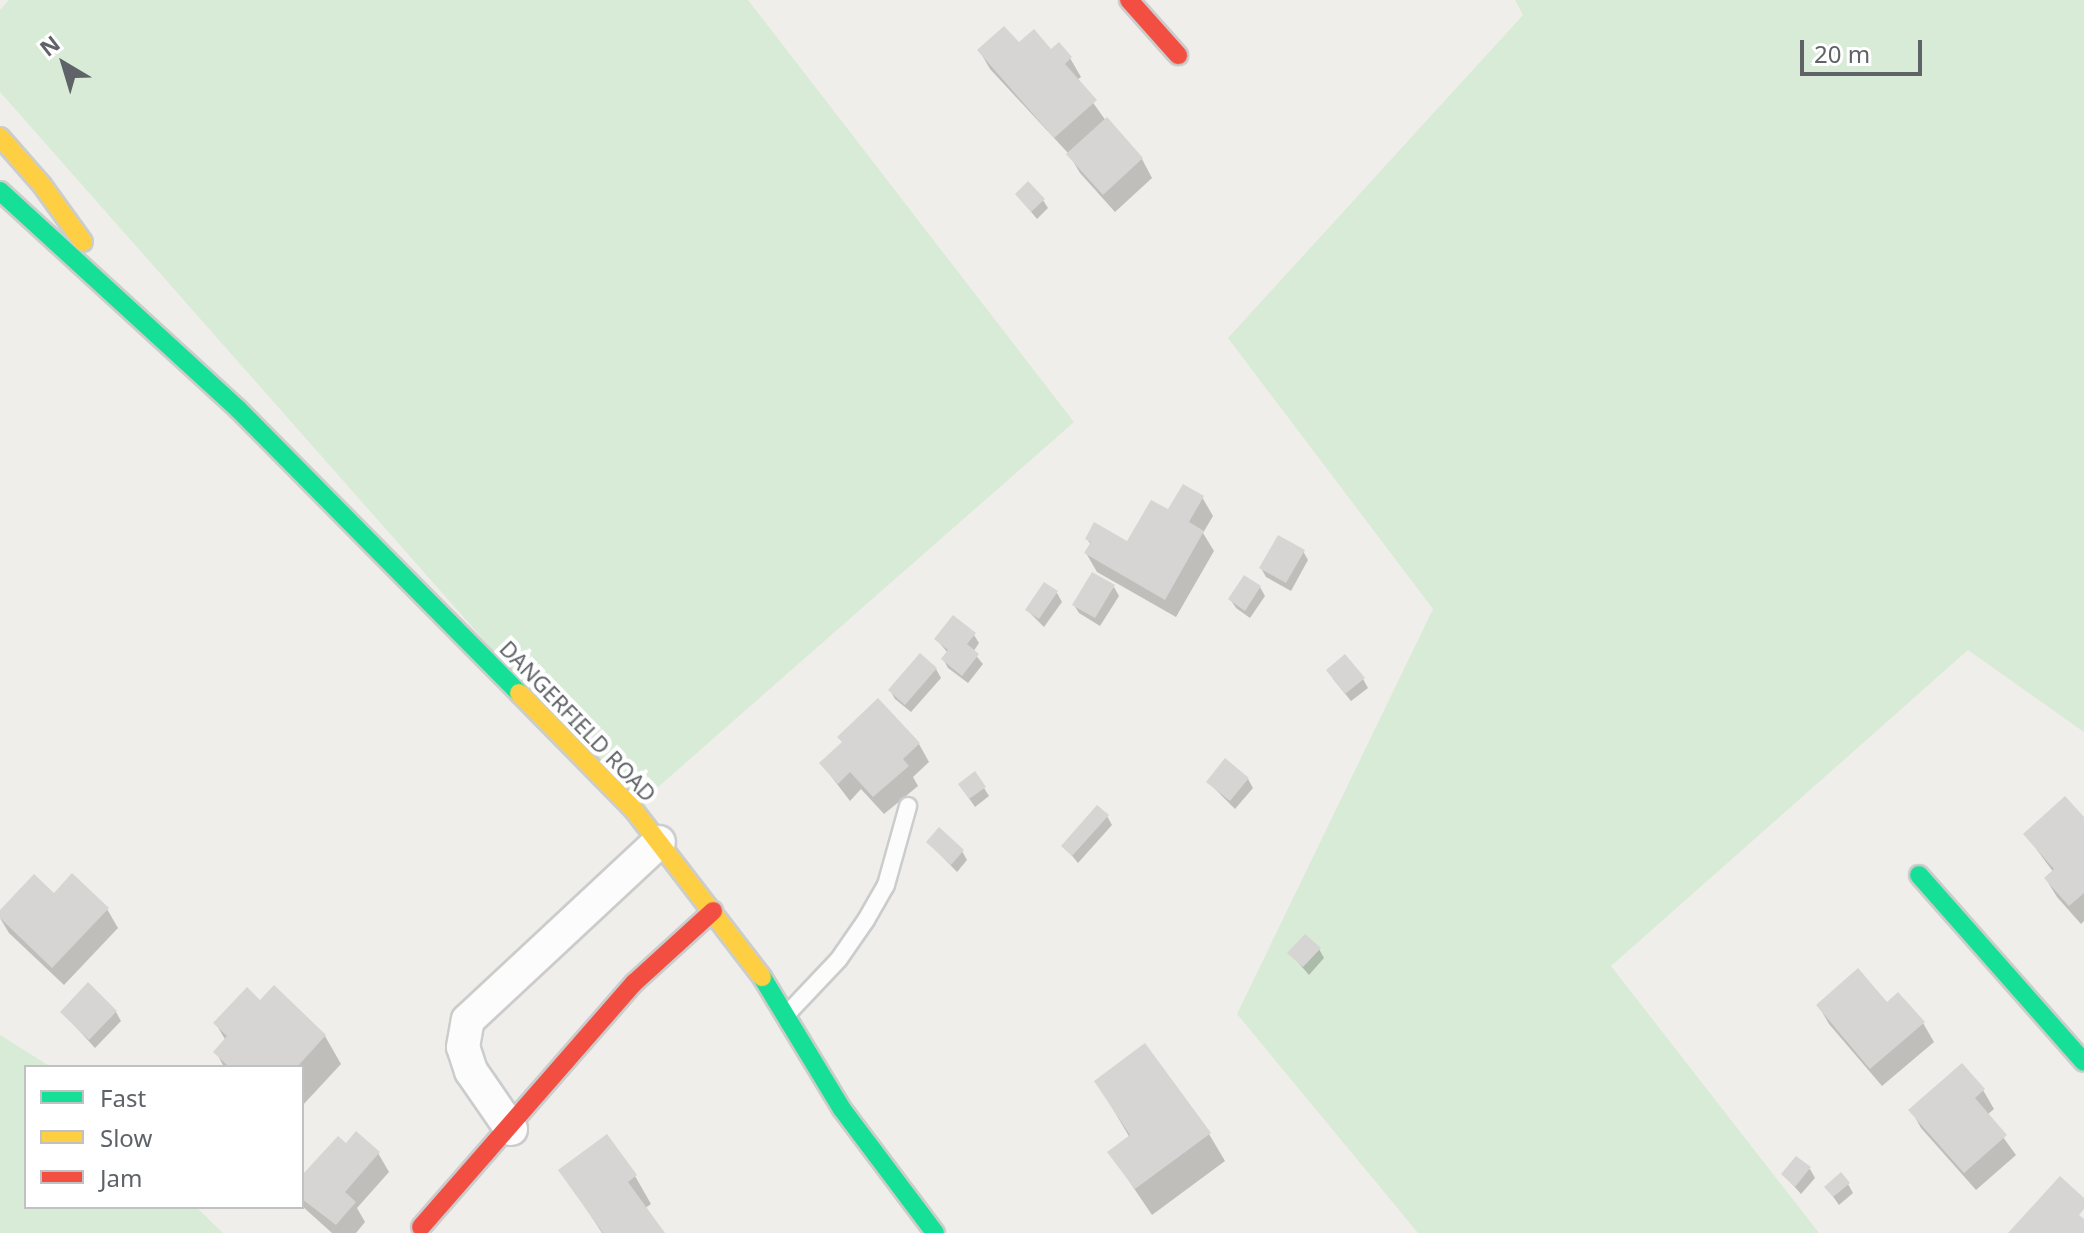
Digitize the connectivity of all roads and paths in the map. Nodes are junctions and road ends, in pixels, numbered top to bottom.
1 (1129, 0) edge
2 (1178, 55) dead end
3 (0, 137) edge
4 (0, 191) edge
5 (119, 298) junction
6 (908, 806) dead end
7 (659, 842) junction
8 (1919, 875) dead end
9 (713, 911) junction
10 (787, 1014) junction
11 (2084, 1062) edge
12 (511, 1129) junction
13 (421, 1227) dead end
14 (935, 1233) edge

1 - 2 street
3 - 5 street, DANGERFIELD ROAD
4 - 5 street, DANGERFIELD ROAD
5 - 7 street, DANGERFIELD ROAD
6 - 10 lane
7 - 9 street, DANGERFIELD ROAD
7 - 12 street
8 - 11 street
9 - 10 street, DANGERFIELD ROAD
9 - 12 street
10 - 14 street, DANGERFIELD ROAD
12 - 13 street

